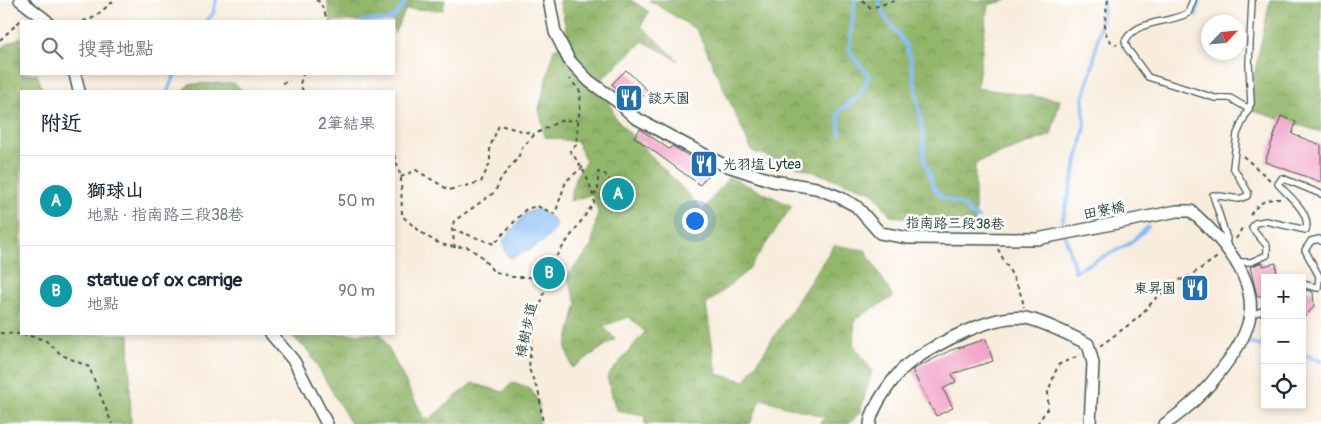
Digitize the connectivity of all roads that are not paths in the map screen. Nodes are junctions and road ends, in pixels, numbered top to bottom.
1 (20, 0) edge
2 (549, 0) edge
3 (1193, 0) edge
4 (1252, 0) edge
5 (44, 18) edge
6 (75, 75) edge
7 (79, 90) edge
8 (1249, 109) junction
9 (1321, 194) edge
10 (1037, 239) joint
11 (1321, 240) edge
12 (1226, 248) junction
13 (1236, 262) junction
14 (1306, 285) edge
15 (1261, 311) edge
16 (1250, 315) junction
17 (272, 335) edge
18 (327, 424) edge
19 (870, 424) edge
20 (1090, 424) edge
21 (1165, 424) edge

1 - 5 street
2 - 10 street, 指南路三段38巷
3 - 8 lane
4 - 8 lane
6 - 7 street
8 - 12 lane
9 - 13 lane
10 - 12 street, 田寮橋
11 - 14 lane
12 - 13 street
13 - 16 street
15 - 16 lane
16 - 21 street
17 - 18 street
19 - 20 street

